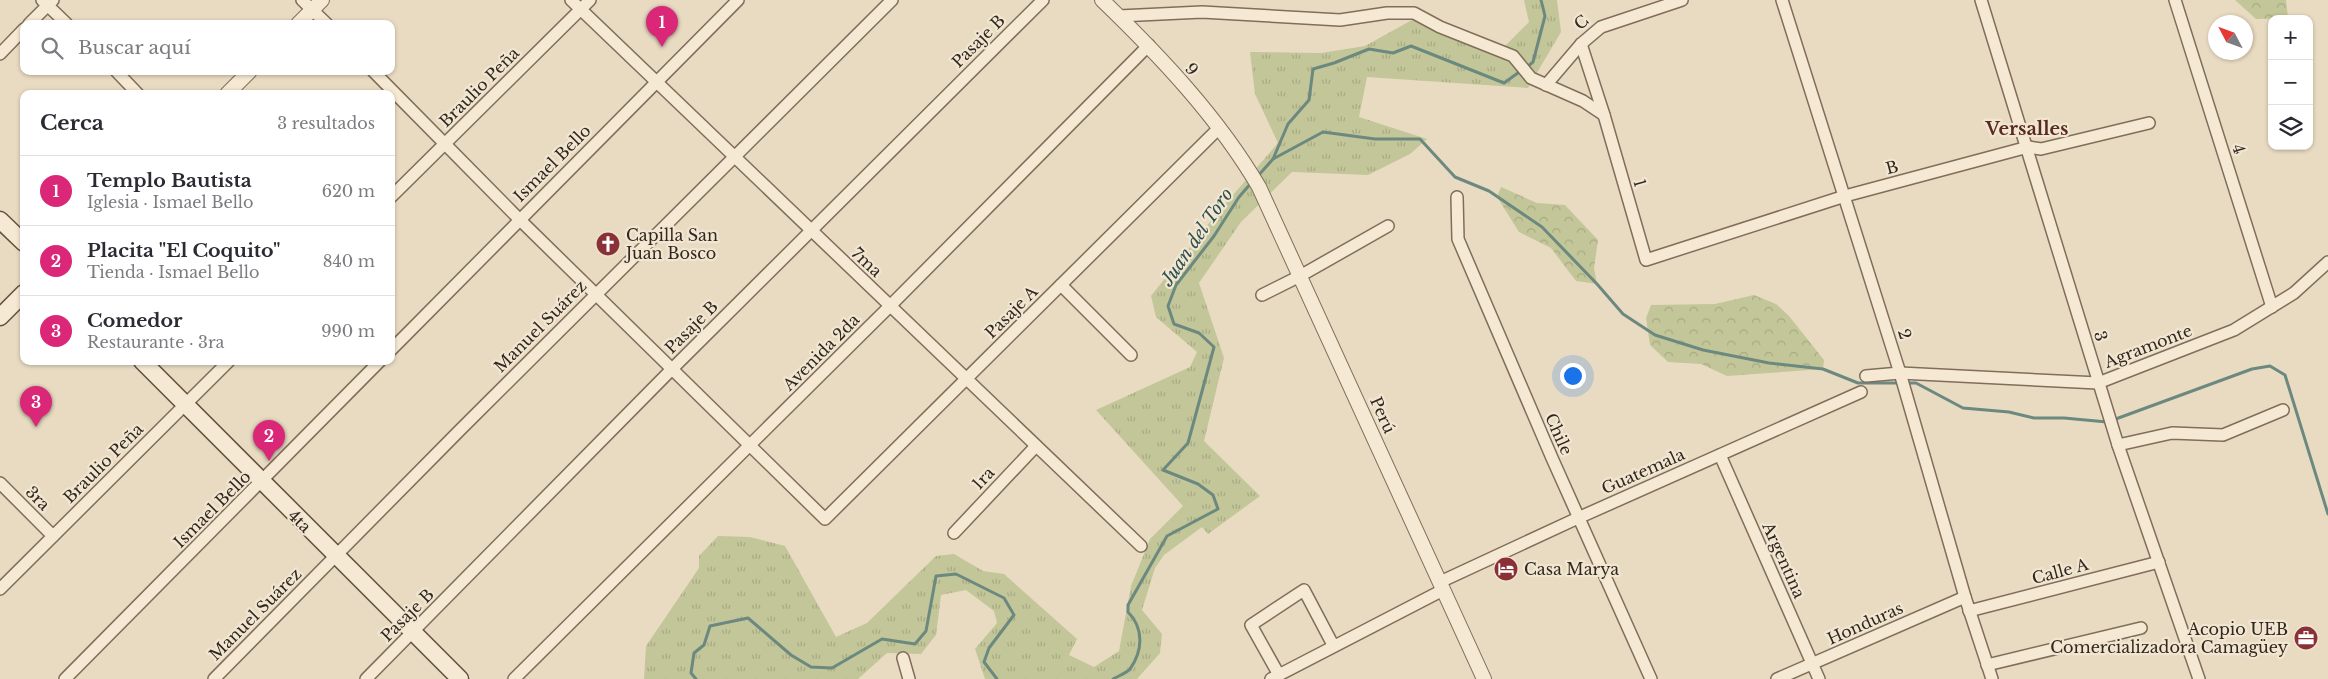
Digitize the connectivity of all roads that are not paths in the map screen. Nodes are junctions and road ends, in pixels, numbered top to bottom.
1 (571, 0) edge
2 (590, 0) edge
3 (738, 0) edge
4 (892, 0) edge
5 (1043, 0) edge
6 (1102, 0) edge
7 (1682, 0) edge
8 (1782, 0) edge
9 (1981, 0) edge
10 (2176, 0) edge
11 (48, 2) edge
12 (312, 3) edge
13 (581, 9) junction
14 (1119, 16) junction
15 (32, 20) edge
16 (64, 20) edge
17 (301, 20) edge
18 (324, 20) edge
19 (20, 34) edge
20 (1581, 44) junction
21 (1148, 45) junction
22 (0, 54) edge
23 (120, 75) edge
24 (246, 75) edge
25 (378, 75) edge
26 (656, 82) junction
27 (1546, 85) junction
28 (134, 90) edge
29 (231, 90) edge
30 (392, 90) edge
31 (395, 93) edge
32 (1604, 115) junction
33 (2149, 123) dead end
34 (1219, 128) junction
35 (445, 144) junction
36 (2028, 147) junction
37 (735, 156) junction
38 (1247, 167) joint
39 (395, 193) edge
40 (1845, 196) junction
41 (1457, 197) dead end
42 (519, 219) junction
43 (0, 220) edge
44 (1388, 226) dead end
45 (811, 232) junction
46 (20, 239) edge
47 (1646, 260) joint
48 (2328, 262) edge
49 (1300, 276) junction
50 (1061, 285) junction
51 (595, 294) junction
52 (1262, 294) dead end
53 (20, 297) edge
54 (890, 306) junction
55 (2272, 307) junction
56 (0, 317) edge
57 (395, 346) edge
58 (1131, 355) dead end
59 (146, 365) edge
60 (225, 365) edge
61 (376, 365) edge
62 (672, 369) junction
63 (1900, 372) junction
64 (1866, 376) dead end
65 (967, 379) junction
66 (2098, 382) junction
67 (1861, 392) dead end
68 (185, 405) junction
69 (2283, 410) dead end
70 (749, 445) junction
71 (2118, 445) junction
72 (1036, 446) junction
73 (1720, 455) junction
74 (262, 482) junction
75 (0, 483) edge
76 (1578, 518) junction
77 (954, 533) dead end
78 (52, 536) junction
79 (1141, 546) dead end
80 (336, 556) junction
81 (2159, 562) junction
82 (1441, 586) junction
83 (0, 589) edge
84 (1965, 597) junction
85 (1970, 612) junction
86 (2141, 628) dead end
87 (413, 632) junction
88 (1333, 645) junction
89 (904, 658) dead end
90 (1812, 664) junction
91 (1987, 665) junction
92 (1275, 677) edge
93 (65, 679) edge
94 (214, 679) edge
95 (366, 679) edge
96 (460, 679) edge
97 (514, 679) edge
98 (909, 679) edge
99 (1484, 679) edge
100 (1651, 679) edge
101 (1777, 679) edge
102 (1819, 679) edge
103 (1992, 679) edge
104 (2199, 679) edge

1 - 13 street, 7ma
2 - 13 street, Braulio Peña
3 - 26 street, Ismael Bello
4 - 37 street, Manuel Suárez
5 - 45 street, Pasaje B
6 - 14 street, 9
7 - 20 street, C
8 - 40 street, 2
9 - 36 street, 3
10 - 55 street, 4
11 - 15 street
11 - 16 street
12 - 17 street
12 - 18 street
13 - 26 street, 7ma
13 - 35 street, Braulio Peña
14 - 21 street, 9
14 - 27 street
19 - 22 street
20 - 27 street, C
20 - 32 street, 1
21 - 34 street, 9
21 - 54 street, Avenida 2da
23 - 28 street
24 - 29 street
25 - 30 street
26 - 37 street, 7ma
26 - 42 street, Ismael Bello
27 - 32 street
31 - 35 street
32 - 47 street, 1
33 - 36 street, B
34 - 38 street, 9
34 - 50 street, Pasaje A
35 - 39 street, Braulio Peña
35 - 42 street
36 - 40 street, B
36 - 66 street, 3
37 - 45 street, 7ma
37 - 51 street, Manuel Suárez
38 - 49 street, Perú
40 - 47 street, B
40 - 63 street, 2
41 - 76 street, Chile
42 - 51 street
42 - 57 street, Ismael Bello
43 - 46 main road
44 - 49 street
45 - 54 street, 7ma
45 - 62 street, Pasaje B
48 - 55 street, Agramonte
49 - 52 street
49 - 82 street, Perú
50 - 58 street
50 - 65 street, Pasaje A
51 - 62 street
51 - 80 street, Manuel Suárez
53 - 56 main road
54 - 65 street, 7ma
54 - 70 street, Avenida 2da
55 - 66 street, Agramonte
59 - 68 main road, 4ta
60 - 68 street, Braulio Peña
61 - 74 street, Ismael Bello
62 - 70 street
62 - 87 street, Pasaje B
63 - 64 street, Agramonte
63 - 66 street, Agramonte
63 - 84 street, 2
65 - 70 street, Pasaje A
65 - 72 street, 7ma
66 - 71 street, 3
67 - 73 street, Guatemala
68 - 74 main road, 4ta
68 - 78 street, Braulio Peña
69 - 71 street
70 - 97 street, Avenida 2da
71 - 81 street, 3
72 - 77 street, 1ra
72 - 79 street, 7ma
73 - 76 street, Guatemala
73 - 90 street, Argentina
74 - 80 main road, 4ta
74 - 93 street, Ismael Bello
75 - 78 street, 3ra
76 - 82 street, Guatemala
76 - 100 street, Chile
78 - 83 street, Braulio Peña
80 - 87 main road, 4ta
80 - 94 street, Manuel Suárez
81 - 85 street, Calle A
81 - 104 street, 3
82 - 88 street, Guatemala
82 - 99 street, Perú
84 - 85 street, 2
84 - 90 street, Honduras
85 - 91 street, 2
86 - 91 street
87 - 95 street, Pasaje B
87 - 96 main road, 4ta
88 - 92 street, Guatemala
88 - 92 street
89 - 98 street
90 - 101 street, Honduras
90 - 102 street, Argentina
91 - 103 street, 2

